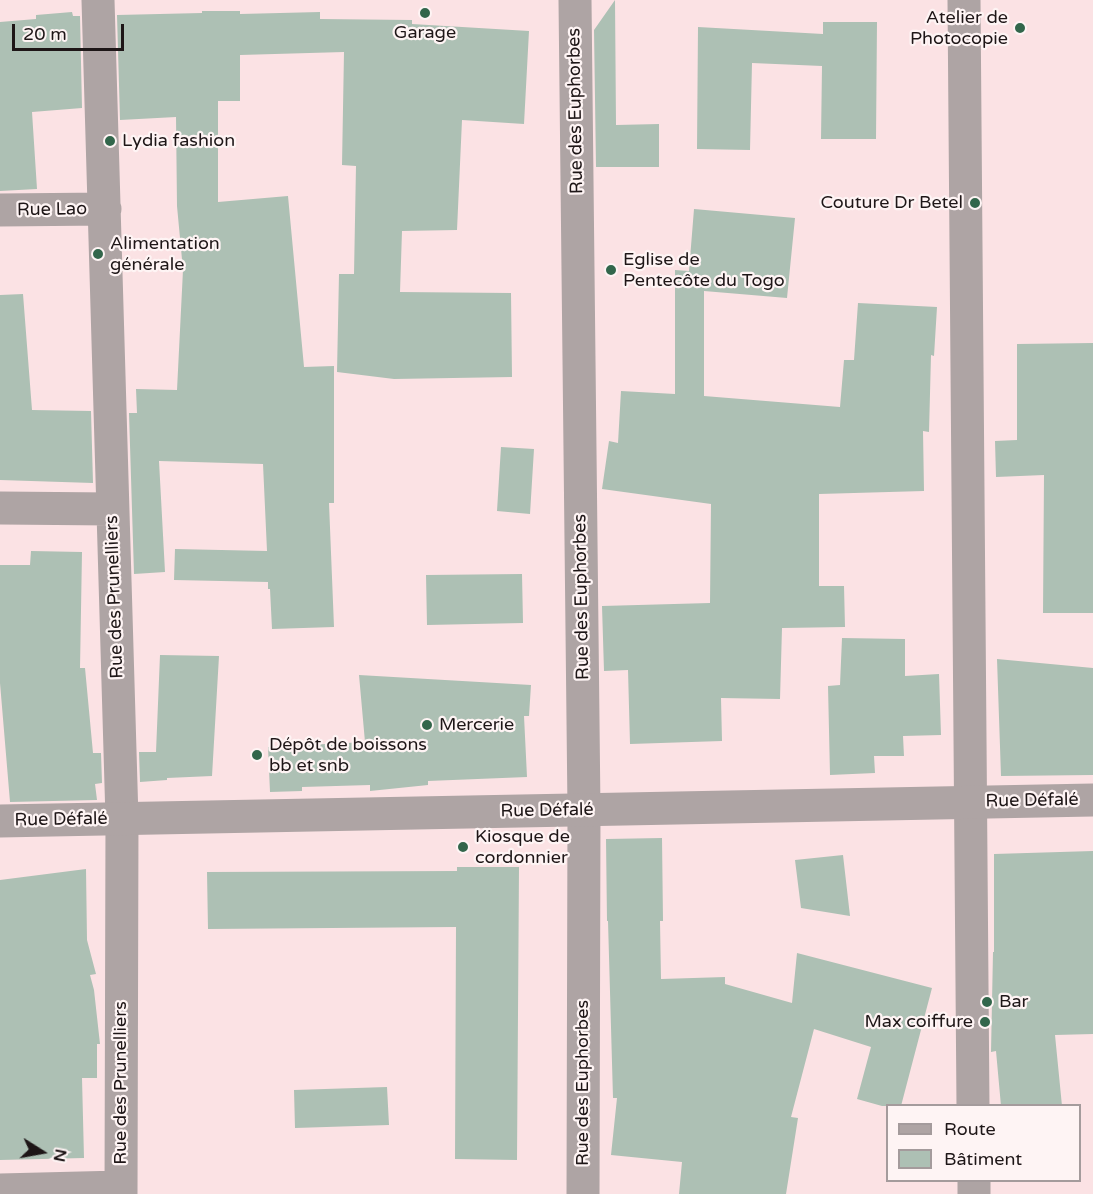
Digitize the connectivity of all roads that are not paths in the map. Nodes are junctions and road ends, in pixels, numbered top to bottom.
1 (99, 0) edge
2 (575, 0) edge
3 (964, 0) edge
4 (105, 209) junction
5 (0, 210) edge
6 (0, 508) edge
7 (112, 509) junction
8 (1093, 800) edge
9 (970, 802) junction
10 (584, 810) junction
11 (122, 819) junction
12 (0, 821) edge
13 (973, 1104) edge
14 (0, 1190) edge
15 (121, 1190) edge
16 (583, 1194) edge

1 - 4 street, Rue des Prunelliers
2 - 10 street, Rue des Euphorbes
3 - 9 street
4 - 5 street, Rue Lao
4 - 7 street, Rue des Prunelliers
6 - 7 street
7 - 11 street, Rue des Prunelliers
8 - 9 street, Rue Défalé
9 - 10 street, Rue Défalé
9 - 13 street
10 - 11 street, Rue Défalé
10 - 16 street, Rue des Euphorbes
11 - 12 street, Rue Défalé
11 - 15 street, Rue des Prunelliers
14 - 15 street

